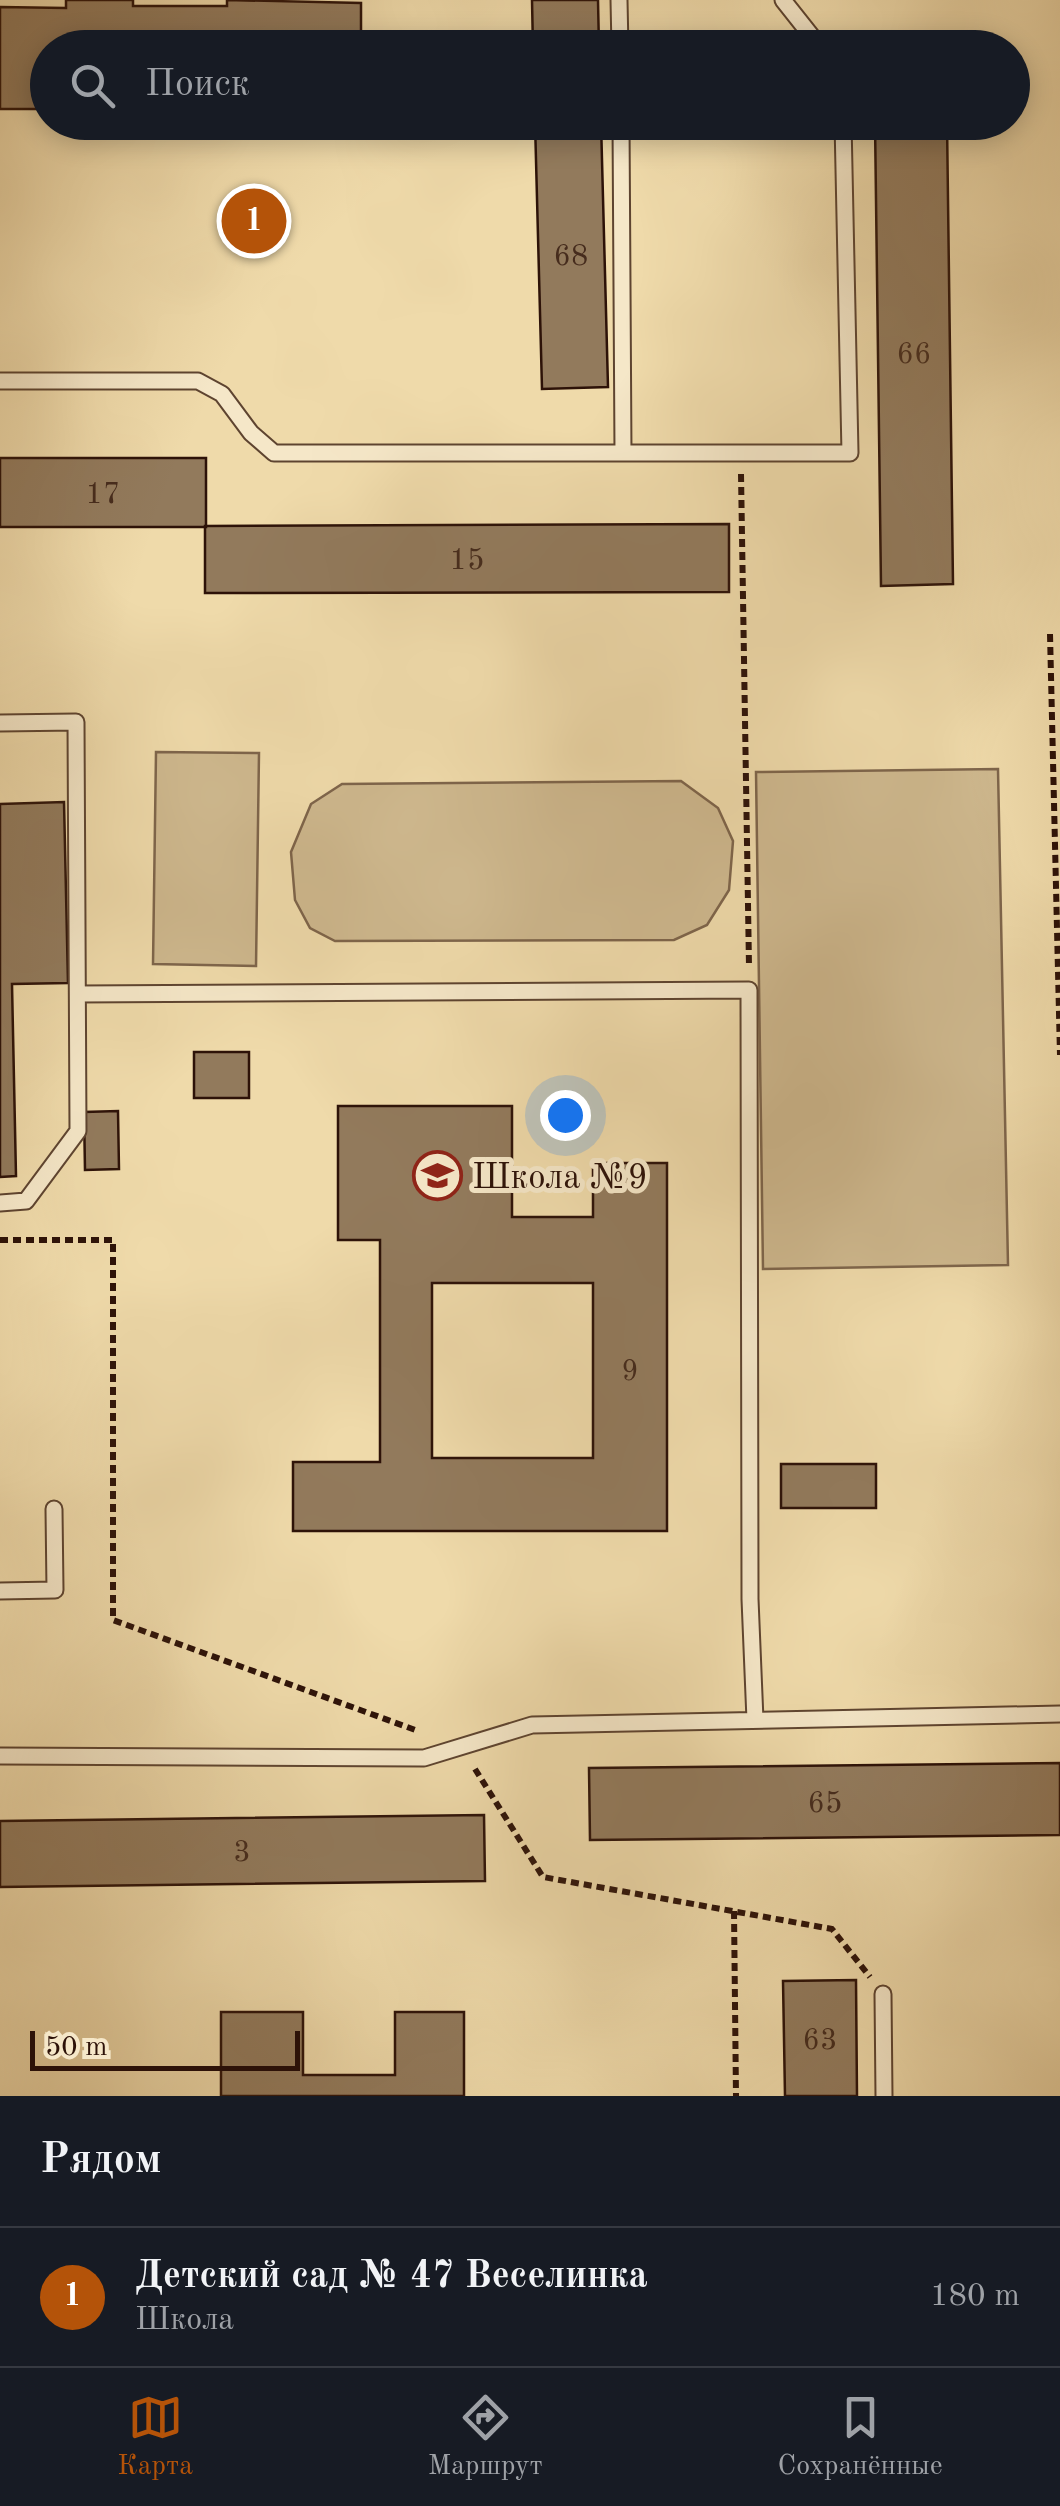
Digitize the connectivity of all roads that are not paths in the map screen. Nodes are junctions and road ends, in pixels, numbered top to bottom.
1 (620, 0) edge
2 (783, 0) edge
3 (620, 30) edge
4 (807, 30) edge
5 (620, 140) edge
6 (843, 140) edge
7 (0, 381) edge
8 (623, 452) junction
9 (0, 723) edge
10 (78, 994) junction
11 (0, 1203) edge
12 (54, 1510) dead end
13 (0, 1591) edge
14 (1060, 1714) edge
15 (756, 1720) junction
16 (0, 1756) edge
17 (882, 1994) road end
18 (884, 2096) edge

1 - 3 lane
2 - 4 lane
5 - 8 lane
6 - 8 lane
7 - 8 lane
9 - 10 lane
10 - 11 lane
10 - 15 lane
12 - 13 lane
14 - 15 lane
15 - 16 lane
17 - 18 lane

